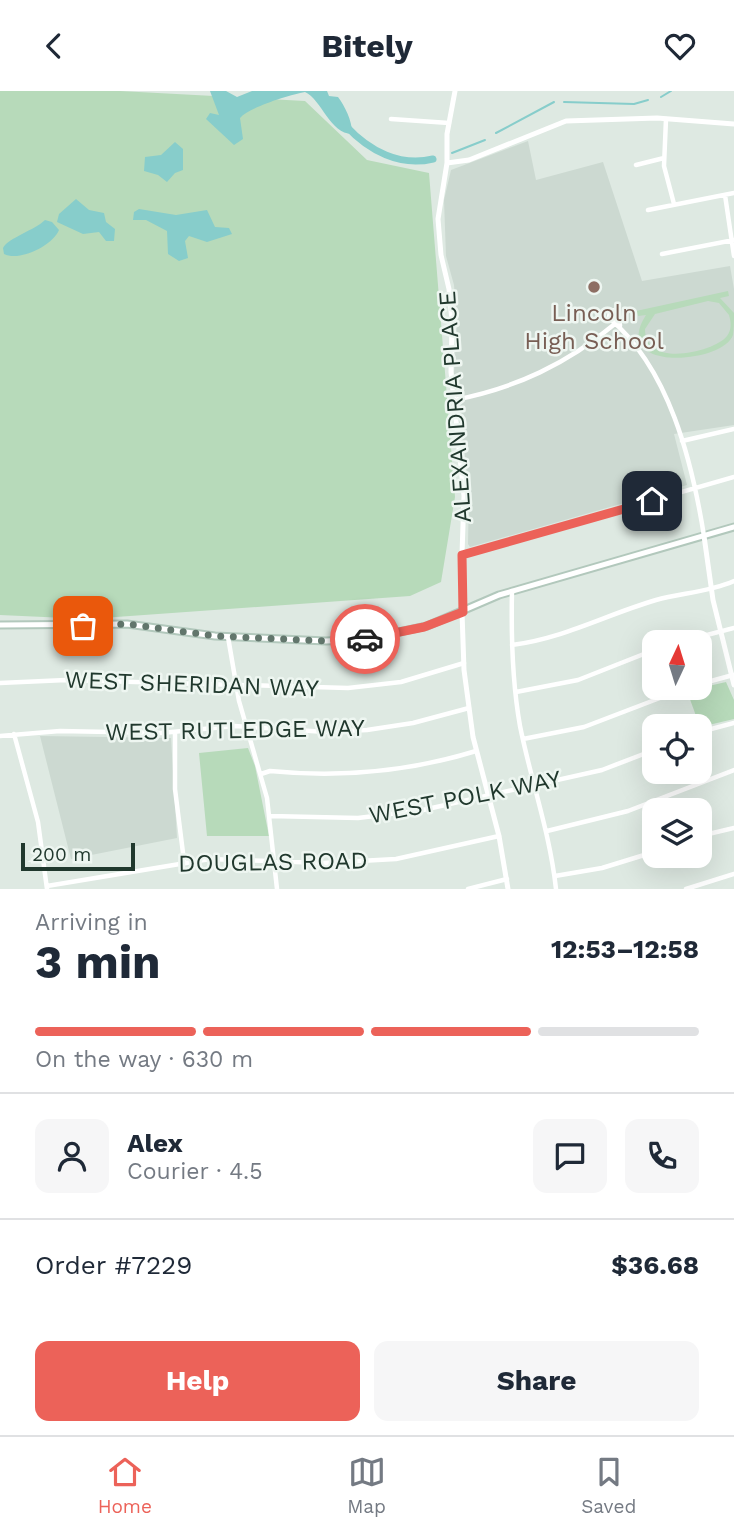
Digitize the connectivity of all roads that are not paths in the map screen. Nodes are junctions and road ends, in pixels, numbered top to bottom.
1 (455, 91) edge
2 (391, 119) dead end
3 (666, 119) junction
4 (449, 123) junction
5 (734, 124) edge
6 (664, 158) junction
7 (447, 163) junction
8 (636, 165) dead end
9 (734, 193) edge
10 (725, 194) junction
11 (674, 204) junction
12 (648, 210) dead end
13 (733, 240) edge
14 (662, 254) dead end
15 (734, 256) edge
16 (454, 400) junction
17 (734, 429) edge
18 (682, 441) junction
19 (734, 477) edge
20 (695, 488) junction
21 (734, 527) edge
22 (704, 536) junction
23 (462, 555) junction
24 (734, 581) edge
25 (711, 589) junction
26 (512, 591) junction
27 (463, 612) junction
28 (0, 625) edge
29 (734, 628) edge
30 (720, 634) junction
31 (228, 636) junction
32 (712, 636) edge
33 (512, 645) junction
34 (642, 655) edge
35 (464, 663) junction
36 (733, 676) edge
37 (712, 681) edge
38 (0, 683) edge
39 (235, 683) junction
40 (734, 685) edge
41 (515, 692) junction
42 (654, 700) edge
43 (469, 708) junction
44 (734, 723) edge
45 (247, 727) junction
46 (712, 729) edge
47 (175, 732) junction
48 (14, 734) junction
49 (0, 736) edge
50 (523, 739) junction
51 (476, 751) junction
52 (642, 755) edge
53 (734, 770) edge
54 (261, 774) junction
55 (535, 783) junction
56 (488, 793) junction
57 (270, 816) junction
58 (734, 828) edge
59 (547, 831) junction
60 (712, 833) edge
61 (499, 836) junction
62 (642, 856) edge
63 (275, 860) junction
64 (184, 862) junction
65 (734, 874) edge
66 (555, 876) junction
67 (507, 879) junction
68 (47, 887) edge
69 (277, 889) edge
70 (468, 889) edge
71 (508, 889) edge
72 (556, 889) edge
73 (686, 889) edge

1 - 4 street, ALEXANDRIA PLACE
2 - 4 street
3 - 5 street
3 - 6 street
3 - 7 street
4 - 7 street, ALEXANDRIA PLACE
6 - 8 street
6 - 11 street
7 - 16 street, ALEXANDRIA PLACE
9 - 10 street
10 - 11 street
10 - 13 street
11 - 12 street
13 - 14 street
13 - 15 street
16 - 18 street
16 - 23 street, ALEXANDRIA PLACE
17 - 18 street
18 - 20 street
19 - 20 street
20 - 22 street
20 - 23 street
21 - 22 street
22 - 25 street
22 - 26 street
23 - 27 street, ALEXANDRIA PLACE
24 - 25 street
25 - 30 street
25 - 33 street
26 - 27 street
26 - 33 street
27 - 31 street
27 - 35 street, ALEXANDRIA PLACE
28 - 31 street
29 - 30 street
30 - 32 street
30 - 36 street
31 - 39 street
33 - 41 street
34 - 41 street
35 - 39 street, WEST SHERIDAN WAY
35 - 43 street, ALEXANDRIA PLACE
36 - 37 street
36 - 40 street
38 - 39 street, WEST SHERIDAN WAY
39 - 45 street
41 - 50 street
42 - 50 street
43 - 45 street, WEST RUTLEDGE WAY
43 - 51 street, ALEXANDRIA PLACE
44 - 46 street
45 - 47 street, WEST RUTLEDGE WAY
45 - 54 street
47 - 48 street, WEST RUTLEDGE WAY
47 - 64 street
48 - 49 street, WEST RUTLEDGE WAY
48 - 68 street
50 - 55 street
51 - 54 street
51 - 56 street, ALEXANDRIA PLACE
52 - 55 street, WEST POLK WAY
53 - 59 street
54 - 57 street
55 - 56 street, WEST POLK WAY
55 - 59 street
56 - 57 street, WEST POLK WAY
56 - 61 street, ALEXANDRIA PLACE
57 - 63 street
58 - 60 street
59 - 66 street
61 - 63 street, DOUGLAS ROAD
61 - 67 street, ALEXANDRIA PLACE
62 - 66 street
63 - 64 street, DOUGLAS ROAD
63 - 69 street
64 - 68 street, DOUGLAS ROAD
65 - 73 street
66 - 72 street
67 - 70 street
67 - 71 street, ALEXANDRIA PLACE

